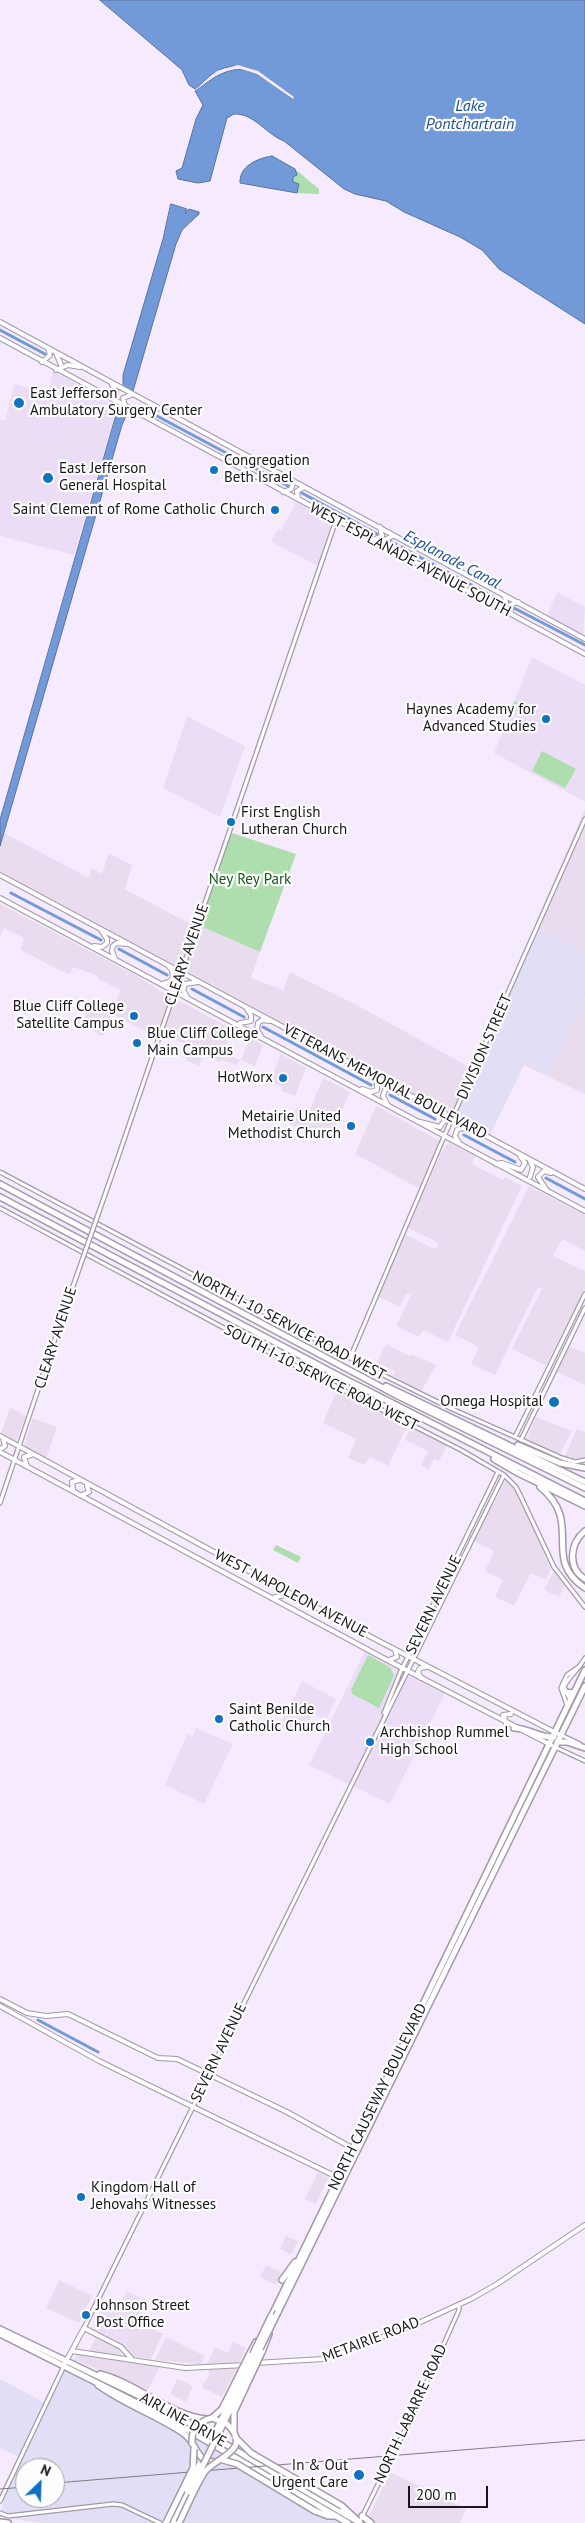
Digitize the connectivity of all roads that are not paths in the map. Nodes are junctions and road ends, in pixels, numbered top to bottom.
1 (0, 322) edge
2 (0, 338) edge
3 (48, 348) junction
4 (56, 352) junction
5 (42, 362) junction
6 (62, 366) junction
7 (75, 366) junction
8 (85, 368) junction
9 (56, 370) junction
10 (62, 372) junction
11 (68, 375) junction
12 (110, 382) junction
13 (133, 395) junction
14 (116, 401) junction
15 (127, 407) junction
16 (290, 479) junction
17 (304, 487) junction
18 (283, 492) junction
19 (299, 500) junction
20 (336, 520) junction
21 (380, 527) junction
22 (396, 536) junction
23 (372, 539) junction
24 (388, 548) junction
25 (503, 594) junction
26 (518, 602) junction
27 (496, 606) junction
28 (512, 615) junction
29 (585, 639) edge
30 (585, 654) edge
31 (585, 819) edge
32 (0, 876) edge
33 (0, 898) edge
34 (100, 928) junction
35 (89, 945) junction
36 (130, 945) junction
37 (116, 960) junction
38 (165, 964) junction
39 (182, 972) junction
40 (200, 982) junction
41 (162, 984) junction
42 (175, 991) junction
43 (187, 997) junction
44 (243, 1006) junction
45 (274, 1022) junction
46 (236, 1023) junction
47 (261, 1037) junction
48 (359, 1067) junction
49 (344, 1082) junction
50 (406, 1093) junction
51 (391, 1107) junction
52 (440, 1111) junction
53 (453, 1118) junction
54 (418, 1122) junction
55 (444, 1136) junction
56 (484, 1136) junction
57 (466, 1148) junction
58 (513, 1150) junction
59 (527, 1158) junction
60 (496, 1164) junction
61 (0, 1172) edge
62 (530, 1177) dead end
63 (564, 1178) junction
64 (0, 1184) edge
65 (585, 1189) edge
66 (556, 1196) junction
67 (0, 1197) edge
68 (0, 1208) edge
69 (584, 1211) edge
70 (585, 1294) edge
71 (585, 1308) edge
72 (350, 1358) junction
73 (335, 1363) junction
74 (396, 1391) junction
75 (522, 1423) junction
76 (527, 1426) junction
77 (2, 1437) edge
78 (515, 1437) junction
79 (521, 1440) junction
80 (466, 1441) junction
81 (20, 1447) junction
82 (0, 1450) edge
83 (34, 1455) junction
84 (15, 1460) junction
85 (585, 1460) edge
86 (585, 1466) edge
87 (28, 1467) junction
88 (498, 1472) junction
89 (504, 1475) junction
90 (528, 1478) junction
91 (79, 1480) junction
92 (585, 1482) edge
93 (85, 1484) junction
94 (585, 1488) edge
95 (74, 1490) junction
96 (82, 1495) junction
97 (585, 1501) edge
98 (0, 1503) edge
99 (585, 1506) edge
100 (471, 1529) junction
101 (476, 1531) junction
102 (585, 1531) edge
103 (585, 1579) edge
104 (279, 1588) junction
105 (585, 1588) edge
106 (272, 1597) junction
107 (301, 1600) junction
108 (585, 1607) edge
109 (295, 1609) junction
110 (392, 1648) junction
111 (408, 1656) junction
112 (585, 1658) edge
113 (413, 1659) junction
114 (387, 1660) junction
115 (429, 1667) junction
116 (583, 1668) edge
117 (405, 1670) junction
118 (421, 1678) junction
119 (584, 1690) edge
120 (565, 1692) junction
121 (574, 1692) junction
122 (570, 1700) junction
123 (577, 1703) junction
124 (567, 1707) junction
125 (534, 1723) junction
126 (507, 1724) junction
127 (565, 1727) junction
128 (514, 1728) junction
129 (553, 1735) junction
130 (560, 1735) junction
131 (558, 1742) junction
132 (548, 1744) junction
133 (555, 1747) junction
134 (585, 1748) edge
135 (585, 1761) edge
136 (0, 1999) edge
137 (0, 2006) edge
138 (209, 2074) junction
139 (193, 2106) junction
140 (353, 2147) junction
141 (352, 2160) junction
142 (346, 2173) junction
143 (339, 2178) junction
144 (585, 2225) edge
145 (300, 2257) junction
146 (282, 2280) dead end
147 (458, 2304) junction
148 (275, 2314) junction
149 (84, 2328) junction
150 (0, 2329) edge
151 (0, 2334) edge
152 (72, 2351) junction
153 (124, 2352) junction
154 (119, 2358) junction
155 (138, 2361) junction
156 (65, 2363) junction
157 (90, 2371) junction
158 (87, 2377) junction
159 (210, 2419) junction
160 (234, 2435) junction
161 (193, 2446) junction
162 (219, 2461) junction
163 (0, 2501) edge
164 (0, 2513) edge
165 (336, 2516) junction
166 (362, 2516) junction
167 (0, 2522) edge
168 (8, 2523) edge
169 (160, 2523) edge
170 (166, 2523) edge
171 (171, 2523) edge
172 (175, 2523) edge
173 (179, 2523) edge
174 (348, 2523) edge
175 (359, 2523) edge
176 (371, 2523) edge

1 - 3 main road
2 - 5 main road, WEST ESPLANADE AVENUE SOUTH
3 - 4 main road
3 - 5 main road
4 - 6 main road
4 - 8 main road
5 - 9 main road, WEST ESPLANADE AVENUE SOUTH
6 - 7 main road
6 - 9 main road
6 - 10 main road
7 - 8 main road
7 - 11 main road
8 - 12 main road
9 - 10 main road, WEST ESPLANADE AVENUE SOUTH
10 - 11 main road, WEST ESPLANADE AVENUE SOUTH
11 - 14 main road, WEST ESPLANADE AVENUE SOUTH
12 - 13 main road
12 - 14 main road
13 - 15 main road
13 - 16 main road
14 - 15 main road, WEST ESPLANADE AVENUE SOUTH
15 - 18 main road, WEST ESPLANADE AVENUE SOUTH
16 - 17 main road
16 - 18 main road
17 - 19 main road
17 - 21 main road
18 - 19 main road, WEST ESPLANADE AVENUE SOUTH
19 - 20 main road, WEST ESPLANADE AVENUE SOUTH
20 - 23 main road, WEST ESPLANADE AVENUE SOUTH
20 - 39 street, CLEARY AVENUE
21 - 22 main road
21 - 23 main road
22 - 24 main road
22 - 25 main road
23 - 24 main road, WEST ESPLANADE AVENUE SOUTH
24 - 27 main road, WEST ESPLANADE AVENUE SOUTH
25 - 26 main road
25 - 27 main road
26 - 28 main road
26 - 29 main road
27 - 28 main road, WEST ESPLANADE AVENUE SOUTH
28 - 30 main road, WEST ESPLANADE AVENUE SOUTH
31 - 53 street, DIVISION STREET
32 - 34 main road, VETERANS MEMORIAL BOULEVARD
33 - 35 main road, VETERANS MEMORIAL BOULEVARD
34 - 35 main road
34 - 36 main road, VETERANS MEMORIAL BOULEVARD
35 - 37 main road, VETERANS MEMORIAL BOULEVARD
36 - 37 main road
36 - 38 main road, VETERANS MEMORIAL BOULEVARD
37 - 41 main road, VETERANS MEMORIAL BOULEVARD
38 - 39 main road, VETERANS MEMORIAL BOULEVARD
38 - 41 main road
39 - 40 main road, VETERANS MEMORIAL BOULEVARD
39 - 42 street, CLEARY AVENUE
40 - 43 main road
40 - 44 main road, VETERANS MEMORIAL BOULEVARD
41 - 42 main road, VETERANS MEMORIAL BOULEVARD
42 - 43 main road, VETERANS MEMORIAL BOULEVARD
42 - 81 street, CLEARY AVENUE, bridge
43 - 46 main road, VETERANS MEMORIAL BOULEVARD
44 - 45 main road, VETERANS MEMORIAL BOULEVARD
44 - 46 main road
45 - 47 main road
45 - 48 main road, VETERANS MEMORIAL BOULEVARD
46 - 47 main road, VETERANS MEMORIAL BOULEVARD
47 - 49 main road, VETERANS MEMORIAL BOULEVARD
48 - 49 main road
48 - 50 main road, VETERANS MEMORIAL BOULEVARD
49 - 51 main road, VETERANS MEMORIAL BOULEVARD
50 - 51 main road
50 - 52 main road, VETERANS MEMORIAL BOULEVARD
51 - 54 main road, VETERANS MEMORIAL BOULEVARD
52 - 53 main road, VETERANS MEMORIAL BOULEVARD
52 - 54 main road
53 - 55 street, DIVISION STREET
53 - 56 main road, VETERANS MEMORIAL BOULEVARD
54 - 55 main road, VETERANS MEMORIAL BOULEVARD
55 - 57 main road, VETERANS MEMORIAL BOULEVARD
55 - 72 street, DIVISION STREET
56 - 57 main road
56 - 58 main road, VETERANS MEMORIAL BOULEVARD
57 - 60 main road, VETERANS MEMORIAL BOULEVARD
58 - 59 main road, VETERANS MEMORIAL BOULEVARD
58 - 60 main road
59 - 62 main road
59 - 63 main road, VETERANS MEMORIAL BOULEVARD
60 - 66 main road, VETERANS MEMORIAL BOULEVARD
61 - 72 street, NORTH I-10 SERVICE ROAD WEST
63 - 65 main road, VETERANS MEMORIAL BOULEVARD
63 - 66 main road
64 - 73 highway
66 - 69 main road, VETERANS MEMORIAL BOULEVARD
67 - 80 highway
68 - 88 street, SOUTH I-10 SERVICE ROAD WEST
70 - 75 street
71 - 76 street
72 - 78 street, NORTH I-10 SERVICE ROAD WEST
73 - 74 highway
73 - 94 highway
74 - 86 highway
74 - 92 highway
75 - 76 street
75 - 78 street
76 - 79 street
77 - 81 main road, WEST NAPOLEON AVENUE
77 - 82 main road
78 - 79 street, NORTH I-10 SERVICE ROAD WEST
79 - 85 street, NORTH I-10 SERVICE ROAD WEST
80 - 90 highway
80 - 97 highway
81 - 83 main road, WEST NAPOLEON AVENUE
81 - 84 street, CLEARY AVENUE
82 - 84 main road, WEST NAPOLEON AVENUE
83 - 87 main road
83 - 91 main road, WEST NAPOLEON AVENUE
84 - 87 main road, WEST NAPOLEON AVENUE
84 - 98 street, CLEARY AVENUE
87 - 95 main road, WEST NAPOLEON AVENUE
88 - 89 street, SOUTH I-10 SERVICE ROAD WEST
88 - 100 street, SEVERN AVENUE
89 - 101 street, SEVERN AVENUE
89 - 108 street, SOUTH I-10 SERVICE ROAD WEST
90 - 99 highway
90 - 105 highway
91 - 93 main road, WEST NAPOLEON AVENUE
91 - 95 main road
93 - 96 main road
93 - 104 main road, WEST NAPOLEON AVENUE
95 - 96 main road, WEST NAPOLEON AVENUE
96 - 106 main road, WEST NAPOLEON AVENUE
100 - 101 street
100 - 111 street, SEVERN AVENUE
101 - 113 street, SEVERN AVENUE
102 - 103 highway
104 - 106 main road
104 - 107 main road, WEST NAPOLEON AVENUE
106 - 109 main road, WEST NAPOLEON AVENUE
107 - 109 main road
107 - 110 main road, WEST NAPOLEON AVENUE
109 - 114 main road, WEST NAPOLEON AVENUE
110 - 111 main road, WEST NAPOLEON AVENUE
110 - 114 main road
111 - 113 main road, WEST NAPOLEON AVENUE
111 - 117 street, SEVERN AVENUE
112 - 116 street
113 - 115 main road, WEST NAPOLEON AVENUE
113 - 117 street, SEVERN AVENUE
114 - 117 main road, WEST NAPOLEON AVENUE
115 - 118 main road
115 - 125 main road, WEST NAPOLEON AVENUE
116 - 120 street
116 - 121 highway, NORTH CAUSEWAY BOULEVARD
116 - 124 street
117 - 118 main road, WEST NAPOLEON AVENUE
117 - 138 street, SEVERN AVENUE
118 - 126 main road, WEST NAPOLEON AVENUE
119 - 123 highway, NORTH CAUSEWAY BOULEVARD
120 - 121 highway
120 - 122 street
121 - 122 highway, NORTH CAUSEWAY BOULEVARD
121 - 123 highway
122 - 124 highway, NORTH CAUSEWAY BOULEVARD
122 - 127 highway
123 - 127 highway, NORTH CAUSEWAY BOULEVARD
124 - 129 highway, NORTH CAUSEWAY BOULEVARD
125 - 126 main road
125 - 129 main road, WEST NAPOLEON AVENUE
126 - 128 main road, WEST NAPOLEON AVENUE
127 - 130 highway, NORTH CAUSEWAY BOULEVARD
128 - 129 highway
128 - 132 main road, WEST NAPOLEON AVENUE
129 - 130 highway
129 - 132 highway, NORTH CAUSEWAY BOULEVARD
130 - 131 highway, NORTH CAUSEWAY BOULEVARD
130 - 134 street
131 - 132 highway
131 - 133 highway, NORTH CAUSEWAY BOULEVARD
131 - 134 highway
132 - 133 main road, WEST NAPOLEON AVENUE
132 - 140 highway, NORTH CAUSEWAY BOULEVARD
133 - 135 street, WEST NAPOLEON AVENUE
133 - 141 highway, NORTH CAUSEWAY BOULEVARD
136 - 138 main road
137 - 139 main road
138 - 139 street, SEVERN AVENUE
138 - 140 main road
139 - 143 main road
139 - 149 street, SEVERN AVENUE
140 - 141 main road
140 - 143 highway, NORTH CAUSEWAY BOULEVARD
141 - 142 highway, NORTH CAUSEWAY BOULEVARD
142 - 143 main road
142 - 148 highway, NORTH CAUSEWAY BOULEVARD
143 - 145 highway, NORTH CAUSEWAY BOULEVARD
144 - 147 main road, METAIRIE ROAD
145 - 146 highway
145 - 148 highway, NORTH CAUSEWAY BOULEVARD
147 - 155 main road, METAIRIE ROAD
147 - 166 street, NORTH LABARRE ROAD
148 - 159 highway, bridge
148 - 160 highway, bridge
148 - 171 highway, NORTH CAUSEWAY BOULEVARD, bridge
148 - 172 highway, NORTH CAUSEWAY BOULEVARD, bridge
149 - 152 main road, SEVERN AVENUE
149 - 153 main road
150 - 156 highway, AIRLINE DRIVE
151 - 156 highway, AIRLINE DRIVE
152 - 154 main road, METAIRIE ROAD
152 - 156 main road, SEVERN AVENUE
153 - 154 main road
153 - 155 main road
154 - 155 main road, METAIRIE ROAD
156 - 157 highway, AIRLINE DRIVE
156 - 158 highway, AIRLINE DRIVE
156 - 163 street
157 - 159 highway
157 - 175 highway, AIRLINE DRIVE
158 - 161 highway
158 - 165 highway, AIRLINE DRIVE
159 - 160 highway, bridge
159 - 161 highway, bridge
160 - 162 highway, bridge
160 - 175 highway, bridge
161 - 162 highway, bridge
161 - 170 highway, bridge
162 - 165 highway, bridge
162 - 173 highway, bridge
164 - 169 street
165 - 174 highway, AIRLINE DRIVE
166 - 175 street, NORTH LABARRE ROAD
166 - 176 highway
167 - 168 highway

